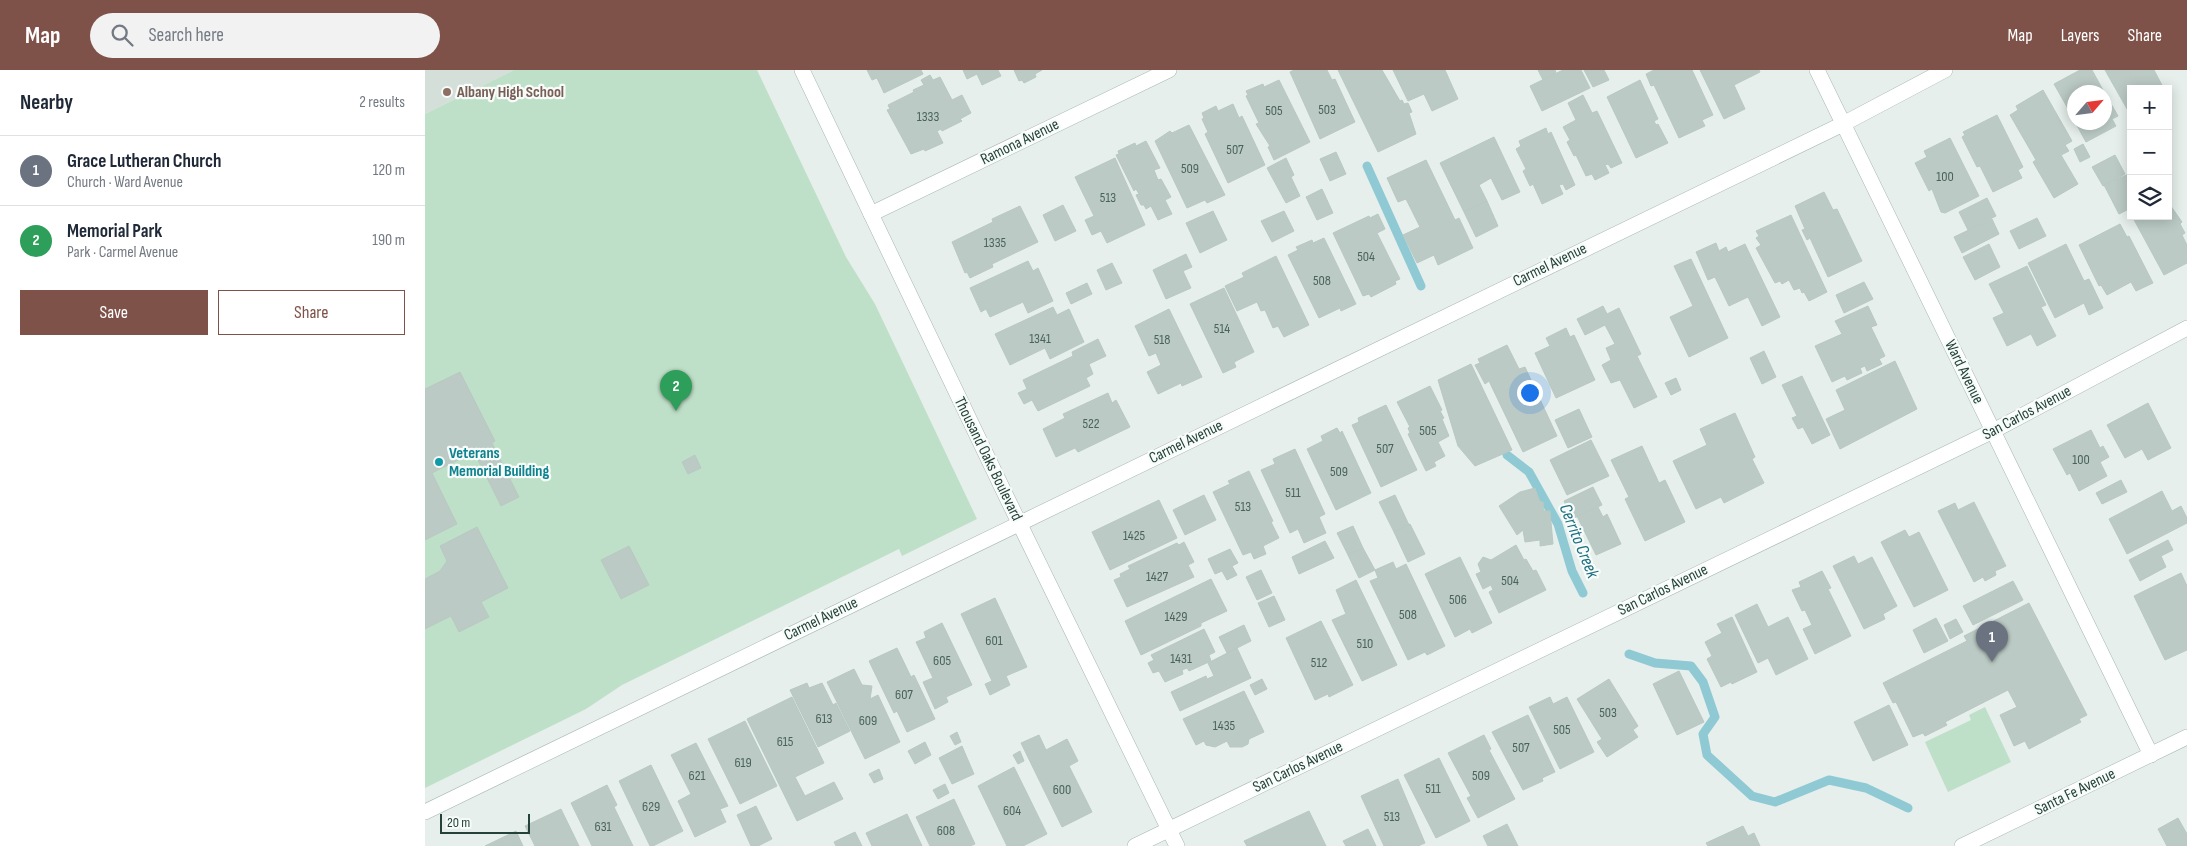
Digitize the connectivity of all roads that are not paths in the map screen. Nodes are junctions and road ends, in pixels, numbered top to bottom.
1 (802, 70) edge
2 (1169, 70) edge
3 (1817, 70) edge
4 (1945, 70) edge
5 (1843, 124) junction
6 (871, 214) junction
7 (2187, 328) edge
8 (1993, 431) junction
9 (1019, 522) junction
10 (2187, 736) edge
11 (2151, 755) junction
12 (425, 812) edge
13 (1169, 829) junction
14 (1135, 846) edge
15 (1177, 846) edge
16 (1962, 846) edge

1 - 6 street, Thousand Oaks Boulevard
2 - 6 street, Ramona Avenue
3 - 5 street, Ward Avenue
4 - 5 street, Carmel Avenue
5 - 8 street, Ward Avenue
5 - 9 street, Carmel Avenue
6 - 9 street, Thousand Oaks Boulevard
7 - 8 street, San Carlos Avenue
8 - 11 street, Ward Avenue
8 - 13 street, San Carlos Avenue
9 - 12 street, Carmel Avenue
9 - 13 street, Thousand Oaks Boulevard
10 - 11 street, Santa Fe Avenue
11 - 16 street, Santa Fe Avenue
13 - 14 street, San Carlos Avenue
13 - 15 street, Thousand Oaks Boulevard

